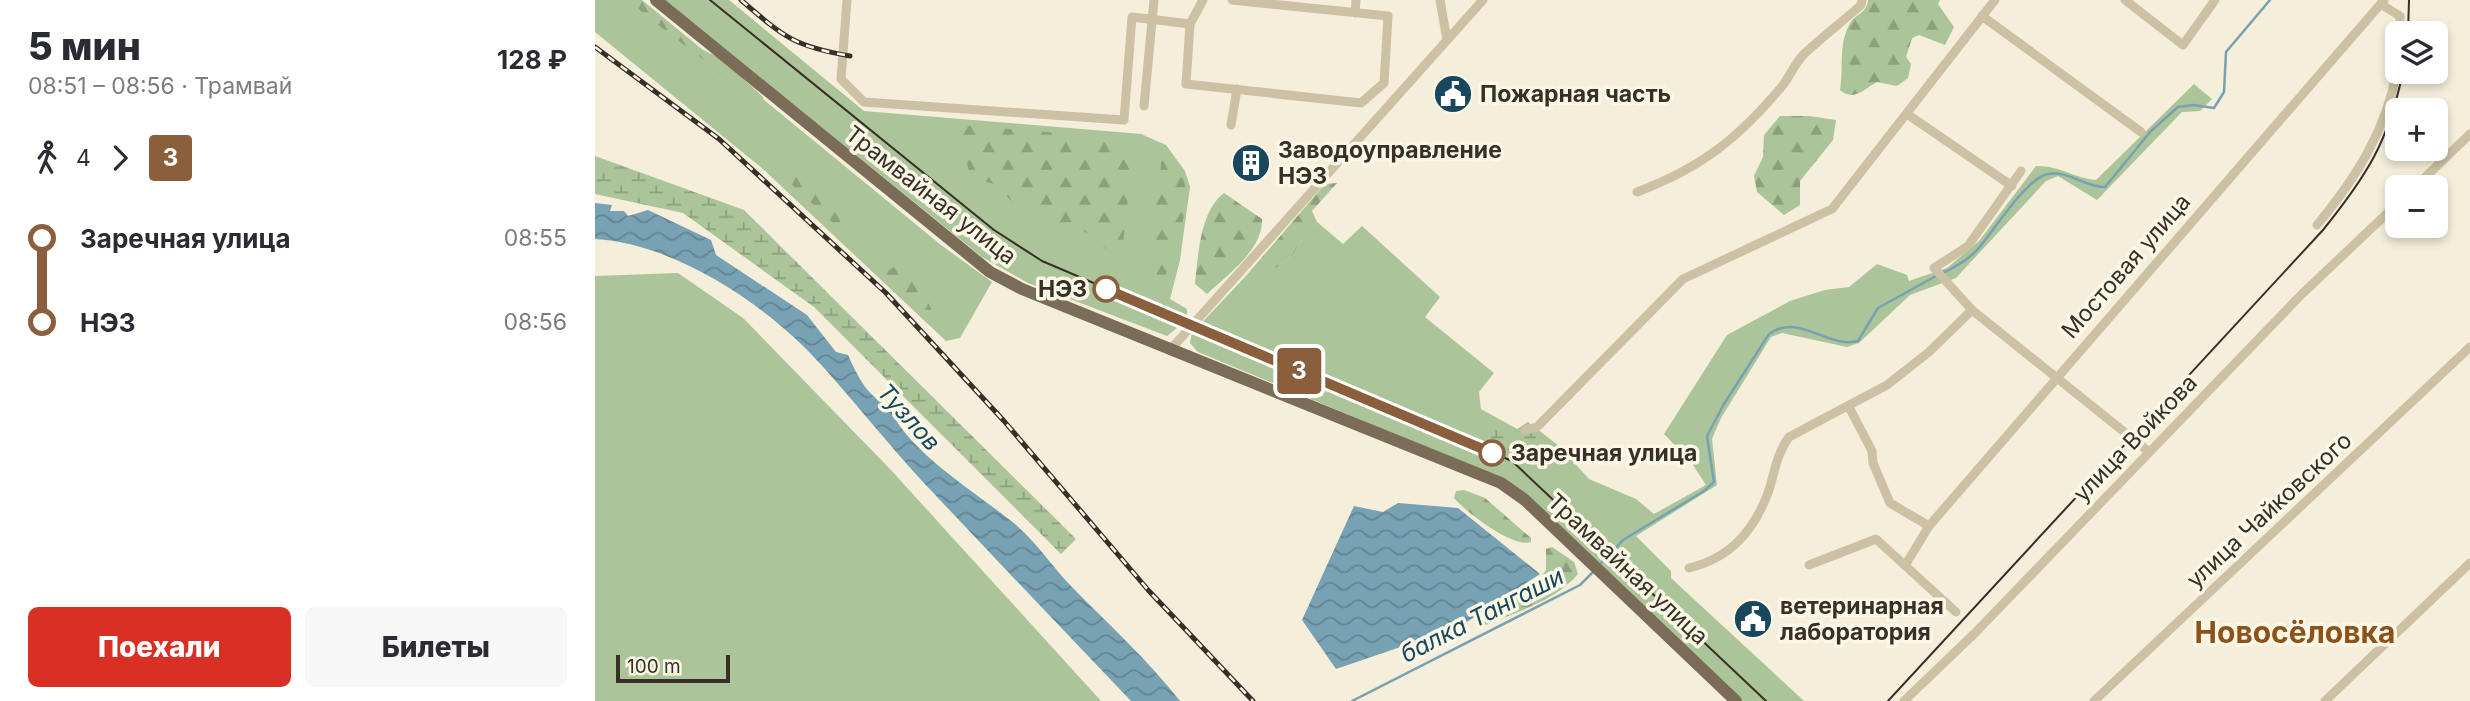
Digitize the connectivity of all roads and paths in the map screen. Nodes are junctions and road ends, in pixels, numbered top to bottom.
1 (656, 0) edge
2 (847, 0) edge
3 (1154, 0) edge
4 (1203, 0) edge
5 (1232, 0) edge
6 (1356, 0) edge
7 (1440, 0) edge
8 (1483, 0) edge
9 (1863, 0) edge
10 (1995, 0) edge
11 (2125, 0) edge
12 (2215, 0) edge
13 (2383, 2) edge
14 (1355, 13) junction
15 (1982, 16) junction
16 (1152, 20) junction
17 (2400, 21) edge
18 (1191, 23) junction
19 (1447, 40) junction
20 (2393, 84) edge
21 (1237, 89) junction
22 (1144, 106) dead end
23 (1907, 114) junction
24 (1231, 125) dead end
25 (2141, 132) dead end
26 (2470, 134) edge
27 (2021, 172) dead end
28 (2427, 175) edge
29 (2012, 186) junction
30 (1637, 192) dead end
31 (2385, 215) edge
32 (2317, 225) dead end
33 (1972, 310) junction
34 (2470, 347) edge
35 (1171, 349) junction
36 (2055, 378) junction
37 (1849, 407) junction
38 (1525, 430) dead end
39 (2148, 451) junction
40 (1929, 527) junction
41 (2470, 563) edge
42 (1906, 564) junction
43 (1809, 565) dead end
44 (1689, 568) dead end
45 (1956, 612) dead end
46 (1736, 701) edge
47 (1904, 701) edge
48 (2094, 701) edge
49 (2325, 701) edge

1 - 35 main road, Трамвайная улица
2 - 16 street
3 - 16 street
4 - 18 street
5 - 14 street
6 - 14 street
7 - 19 street
8 - 19 street
9 - 30 street
10 - 15 street
11 - 12 street
13 - 17 street
13 - 36 street, Мостовая улица
14 - 21 street
15 - 23 street
15 - 25 street
16 - 18 street
16 - 22 street
18 - 21 street
19 - 35 street
20 - 32 street
21 - 24 street
23 - 29 street
23 - 38 street
26 - 28 street
27 - 29 street
29 - 33 street
31 - 39 street, улица Войкова
33 - 36 street
33 - 37 street
34 - 48 street, улица Чайковского
35 - 46 main road, Трамвайная улица
36 - 39 street
36 - 40 street, Мостовая улица
37 - 40 street
37 - 44 street
39 - 47 street, улица Войкова
40 - 42 street, Мостовая улица
41 - 49 street
42 - 43 street
42 - 45 street

